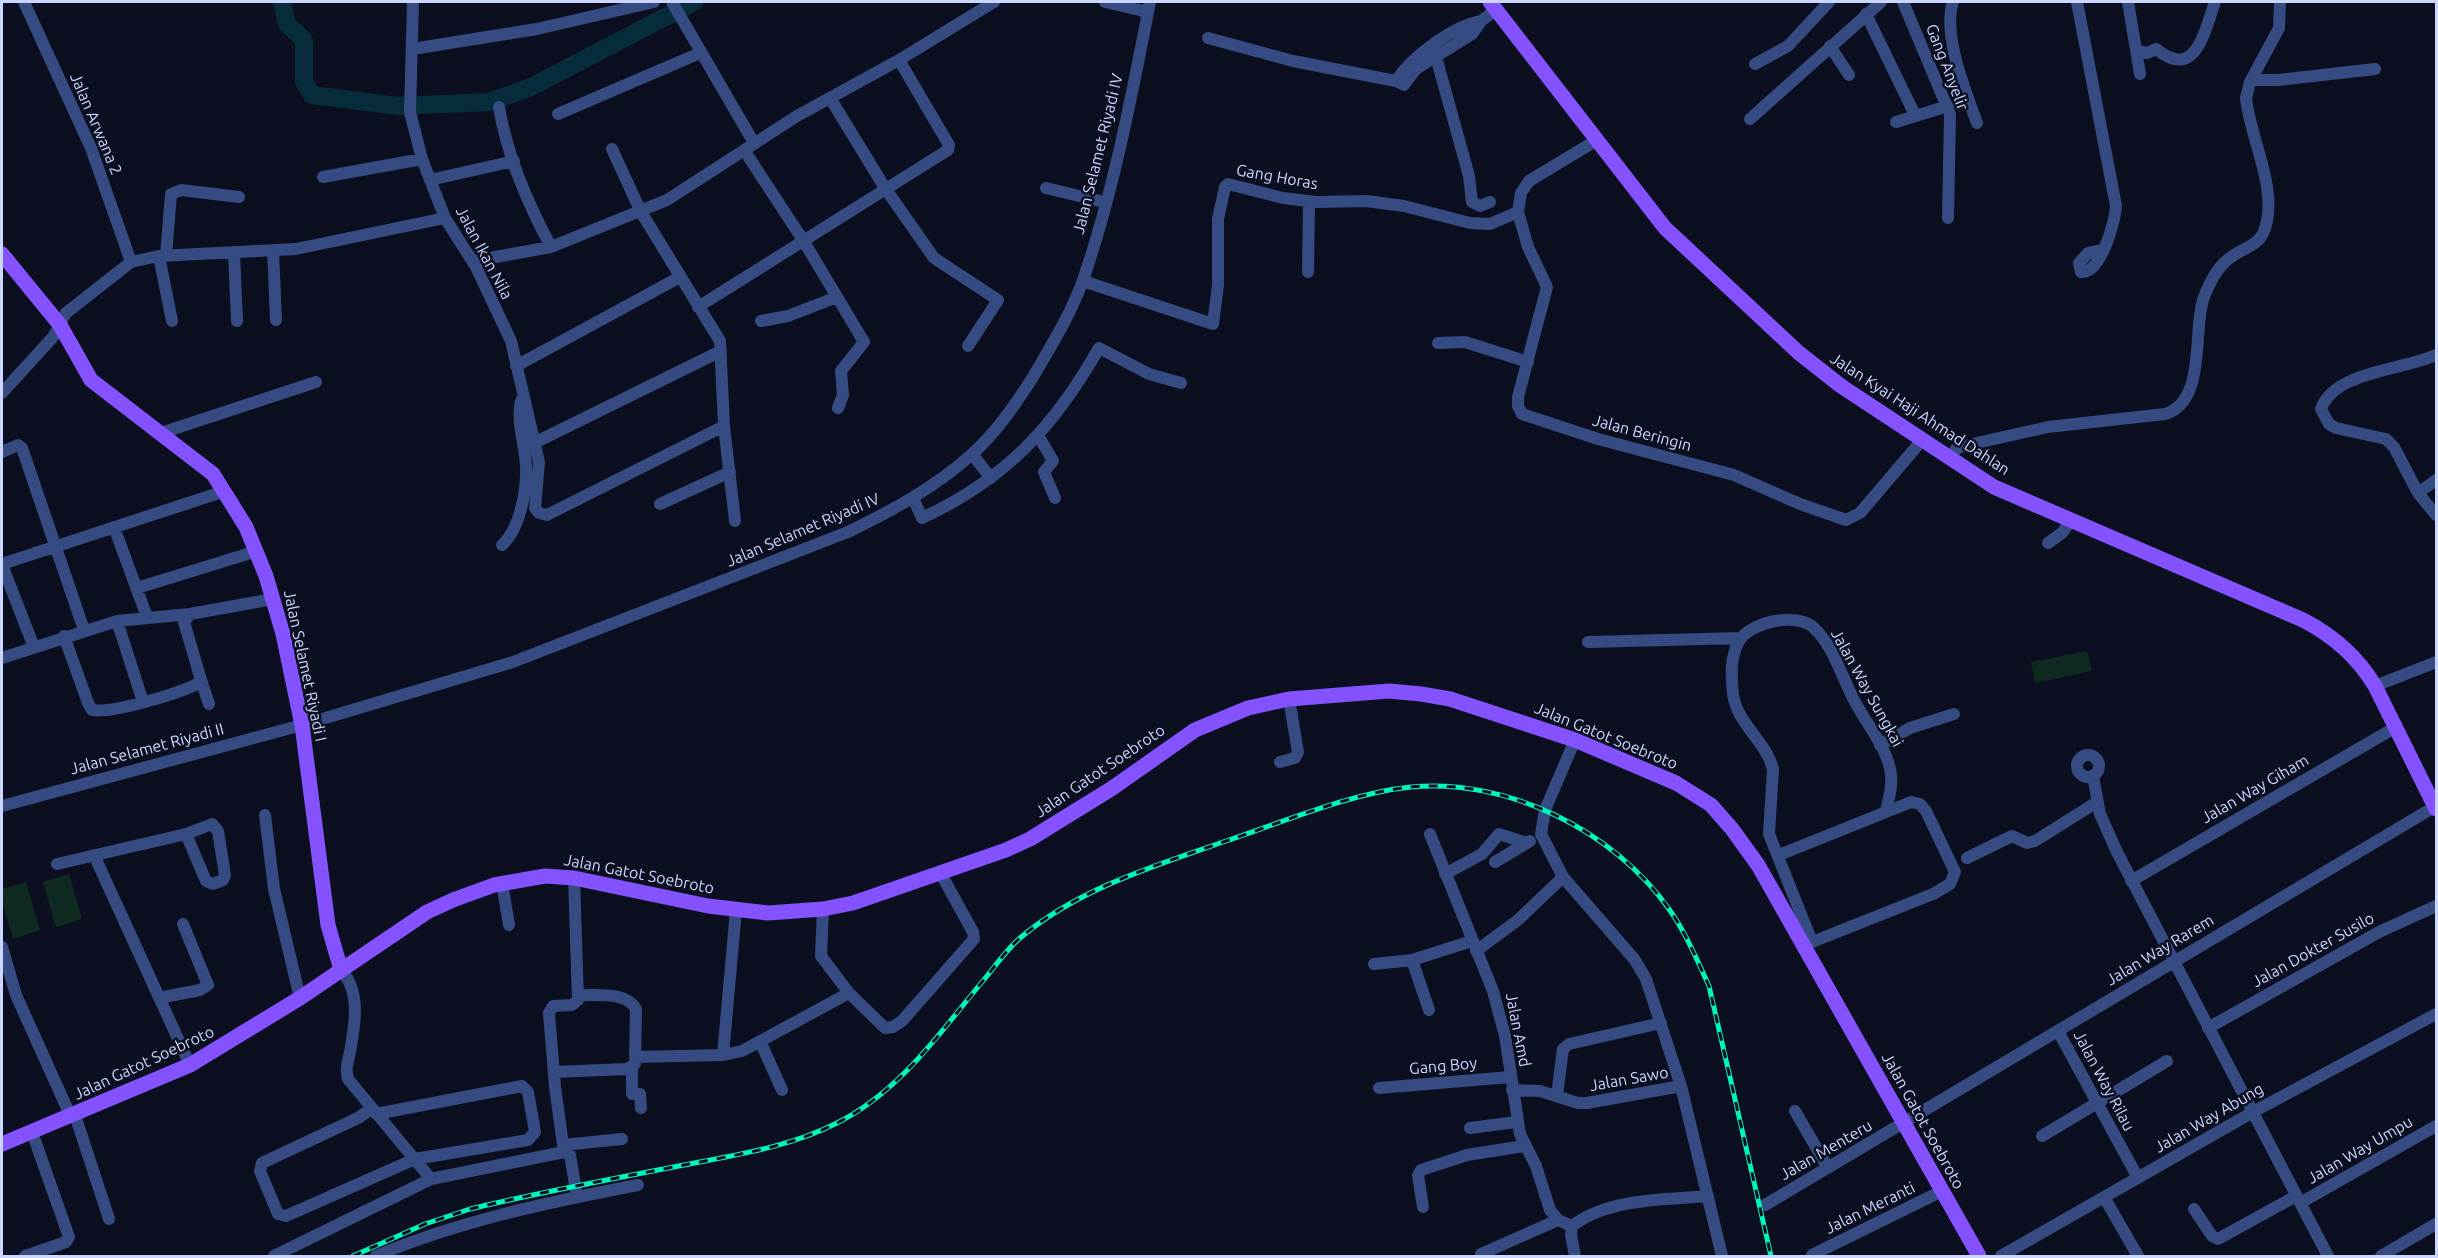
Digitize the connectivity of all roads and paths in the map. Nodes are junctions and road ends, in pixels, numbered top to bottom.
1 (24, 2) edge
2 (413, 2) edge
3 (654, 2) edge
4 (994, 2) edge
5 (1105, 2) edge
6 (1829, 2) edge
7 (1881, 2) edge
8 (1903, 2) edge
9 (1953, 2) edge
10 (2077, 2) edge
11 (2128, 2) edge
12 (2215, 2) edge
13 (2280, 2) edge
14 (673, 5) edge
15 (1493, 6) edge
16 (1149, 7) edge
17 (1866, 14) junction
18 (1208, 38) dead end
19 (1830, 46) junction
20 (412, 49) junction
21 (1434, 51) junction
22 (2137, 51) junction
23 (700, 53) junction
24 (899, 60) junction
25 (1755, 64) dead end
26 (2375, 69) dead end
27 (2140, 74) dead end
28 (1848, 75) dead end
29 (2251, 80) junction
30 (830, 98) junction
31 (1948, 106) junction
32 (499, 107) dead end
33 (558, 114) dead end
34 (1916, 115) junction
35 (1750, 119) dead end
36 (1896, 123) dead end
37 (1977, 123) dead end
38 (1597, 140) junction
39 (749, 147) junction
40 (612, 148) dead end
41 (422, 159) junction
42 (514, 161) junction
43 (323, 177) dead end
44 (430, 180) junction
45 (885, 188) junction
46 (1046, 188) dead end
47 (239, 197) dead end
48 (1309, 201) junction
49 (1104, 202) junction
50 (1490, 202) dead end
51 (640, 212) junction
52 (1518, 212) junction
53 (445, 218) junction
54 (1948, 218) dead end
55 (803, 240) junction
56 (551, 247) junction
57 (273, 250) junction
58 (2103, 250) dead end
59 (234, 252) junction
60 (2, 254) edge
61 (163, 256) junction
62 (473, 261) junction
63 (131, 262) junction
64 (1308, 272) dead end
65 (680, 278) junction
66 (1083, 281) junction
67 (837, 297) junction
68 (698, 307) junction
69 (276, 320) dead end
70 (172, 321) dead end
71 (237, 321) dead end
72 (760, 321) dead end
73 (60, 325) junction
74 (1438, 343) dead end
75 (968, 346) dead end
76 (721, 351) junction
77 (2436, 355) edge
78 (1528, 362) junction
79 (516, 366) junction
80 (316, 382) dead end
81 (1181, 383) dead end
82 (2, 393) edge
83 (523, 397) junction
84 (838, 408) dead end
85 (724, 426) junction
86 (161, 433) junction
87 (1038, 435) junction
88 (1923, 440) junction
89 (536, 442) junction
90 (2, 452) edge
91 (972, 454) junction
92 (1949, 458) junction
93 (730, 472) junction
94 (991, 478) junction
95 (2436, 480) edge
96 (225, 491) junction
97 (2418, 493) junction
98 (913, 498) junction
99 (1055, 498) dead end
100 (660, 504) dead end
101 (2436, 515) edge
102 (2071, 520) junction
103 (735, 521) dead end
104 (114, 527) junction
105 (2048, 543) dead end
106 (502, 545) dead end
107 (56, 546) junction
108 (257, 551) junction
109 (2, 564) edge
110 (136, 588) junction
111 (273, 599) junction
112 (190, 614) junction
113 (147, 617) junction
114 (117, 621) junction
115 (84, 630) junction
116 (64, 636) junction
117 (1741, 638) junction
118 (1588, 642) dead end
119 (34, 647) junction
120 (2, 658) edge
121 (2436, 662) edge
122 (201, 680) junction
123 (2374, 686) junction
124 (1290, 699) junction
125 (143, 702) junction
126 (209, 704) dead end
127 (1954, 714) dead end
128 (302, 724) junction
129 (2396, 727) junction
130 (1575, 740) junction
131 (1880, 745) junction
132 (1280, 762) dead end
133 (2092, 776) dead end
134 (2097, 802) junction
135 (2, 806) edge
136 (2436, 807) edge
137 (1886, 811) junction
138 (265, 815) dead end
139 (186, 834) junction
140 (1430, 834) dead end
141 (1541, 834) junction
142 (1527, 843) junction
143 (94, 855) junction
144 (1779, 855) junction
145 (1967, 858) dead end
146 (1495, 862) dead end
147 (57, 864) dead end
148 (941, 874) junction
149 (1445, 874) junction
150 (1563, 877) junction
151 (574, 878) junction
152 (2131, 881) junction
153 (502, 883) junction
154 (2436, 906) edge
155 (824, 909) junction
156 (736, 910) junction
157 (183, 924) dead end
158 (509, 925) dead end
159 (1808, 944) junction
160 (1474, 946) junction
161 (2, 947) edge
162 (1412, 960) junction
163 (2174, 960) junction
164 (1374, 964) dead end
165 (340, 970) junction
166 (849, 993) junction
167 (579, 995) junction
168 (159, 998) junction
169 (300, 998) junction
170 (1429, 1010) dead end
171 (2436, 1014) edge
172 (1661, 1023) junction
173 (2208, 1028) junction
174 (2058, 1031) junction
175 (760, 1041) junction
176 (723, 1055) junction
177 (2167, 1061) dead end
178 (634, 1062) junction
179 (190, 1065) junction
180 (554, 1072) junction
181 (1511, 1083) junction
182 (1681, 1086) junction
183 (1379, 1088) dead end
184 (782, 1090) dead end
185 (1557, 1095) junction
186 (2096, 1103) junction
187 (641, 1108) dead end
188 (1795, 1110) dead end
189 (373, 1112) junction
190 (2253, 1112) junction
191 (73, 1116) junction
192 (1516, 1122) junction
193 (1904, 1124) junction
194 (2436, 1126) edge
195 (1470, 1128) dead end
196 (33, 1132) junction
197 (2042, 1136) dead end
198 (622, 1139) dead end
199 (2, 1144) edge
200 (1524, 1146) junction
201 (564, 1149) junction
202 (415, 1159) junction
203 (1828, 1168) junction
204 (2138, 1178) junction
205 (431, 1179) junction
206 (638, 1185) dead end
207 (1942, 1191) junction
208 (577, 1196) junction
209 (1708, 1196) junction
210 (2104, 1197) junction
211 (2298, 1200) junction
212 (1765, 1205) dead end
213 (1424, 1207) dead end
214 (2194, 1209) dead end
215 (109, 1219) dead end
216 (1558, 1220) junction
217 (2436, 1224) edge
218 (1572, 1226) junction
219 (1481, 1254) dead end
220 (1812, 1255) edge
221 (1976, 1255) edge
222 (25, 1257) edge
223 (274, 1257) edge
224 (376, 1257) edge
225 (1575, 1257) edge
226 (1722, 1257) edge
227 (2001, 1257) edge
228 (2138, 1257) edge
229 (2328, 1257) edge
230 (2381, 1257) edge

1 - 63 street, Jalan Arwana 2
2 - 20 street, Jalan Ikan Nila
3 - 20 street
4 - 24 street
5 - 16 street
6 - 25 street
7 - 17 street
8 - 31 street, Gang Anyelir
9 - 37 street
10 - 58 street
11 - 22 street
12 - 22 street
13 - 29 street
14 - 23 street
15 - 21 street
15 - 38 main road, Jalan Kyai Haji Ahmad Dahlan
16 - 49 street, Jalan Selamet Riyadi IV
17 - 19 street
17 - 34 street
18 - 21 street
19 - 28 street
19 - 35 street
20 - 41 street, Jalan Ikan Nila
21 - 50 street
22 - 27 street
23 - 33 street
23 - 39 street
24 - 30 street
24 - 45 street
26 - 29 street
29 - 92 street
30 - 39 street
30 - 45 street
31 - 34 street
31 - 54 street, Gang Anyelir
32 - 42 street
34 - 36 street
38 - 52 street
38 - 88 main road, Jalan Kyai Haji Ahmad Dahlan
39 - 51 street
39 - 55 street
40 - 51 street
41 - 43 street
41 - 44 street, Jalan Ikan Nila
42 - 44 street
42 - 56 street
44 - 53 street, Jalan Ikan Nila
45 - 55 street
45 - 75 street
46 - 49 street
47 - 61 street
48 - 52 street, Gang Horas
48 - 64 street
48 - 66 street, Gang Horas
49 - 66 street, Jalan Selamet Riyadi IV
51 - 56 street
51 - 65 street
52 - 78 street, Jalan Beringin
53 - 57 street
53 - 62 street, Jalan Ikan Nila
55 - 67 street
55 - 68 street
56 - 62 street
57 - 59 street
57 - 69 street
59 - 61 street
59 - 71 street
60 - 73 main road, Jalan Selamet Riyadi I
61 - 63 street
61 - 70 street
62 - 79 street, Jalan Ikan Nila
63 - 73 street
65 - 68 street
65 - 79 street
66 - 91 street, Jalan Selamet Riyadi IV
67 - 72 street
67 - 84 street
68 - 76 street
73 - 82 street
73 - 86 main road, Jalan Selamet Riyadi I
74 - 78 street
76 - 85 street
76 - 89 street
77 - 97 street
78 - 88 street, Jalan Beringin
79 - 83 street, Jalan Ikan Nila
80 - 86 street
81 - 87 street
83 - 89 street, Jalan Ikan Nila
83 - 106 street
85 - 89 street, Jalan Ikan Nila
85 - 93 street
86 - 96 main road, Jalan Selamet Riyadi I
87 - 94 street
87 - 99 street
88 - 92 main road, Jalan Kyai Haji Ahmad Dahlan
90 - 107 street
91 - 94 street
91 - 98 street, Jalan Selamet Riyadi IV
92 - 102 main road, Jalan Kyai Haji Ahmad Dahlan
93 - 100 street
93 - 103 street
94 - 98 street
95 - 97 street
96 - 104 street
96 - 108 main road, Jalan Selamet Riyadi I
97 - 101 street
98 - 128 street, Jalan Selamet Riyadi IV
102 - 105 street
102 - 123 main road, Jalan Kyai Haji Ahmad Dahlan
104 - 107 street
104 - 110 street
107 - 109 street
107 - 115 street
108 - 110 street
108 - 111 main road, Jalan Selamet Riyadi I
109 - 119 street
110 - 113 street
111 - 112 street
111 - 128 main road, Jalan Selamet Riyadi I
112 - 113 street
112 - 122 street
113 - 114 street
114 - 115 street
114 - 125 street
115 - 116 street
116 - 119 street
116 - 125 street
117 - 118 street
117 - 131 street, Jalan Way Sungkai
117 - 144 street
119 - 120 street
121 - 123 street
122 - 125 street
122 - 126 street
123 - 129 main road, Jalan Kyai Haji Ahmad Dahlan
124 - 130 main road, Jalan Gatot Soebroto
124 - 132 street
124 - 148 main road, Jalan Gatot Soebroto
127 - 131 street
128 - 135 street, Jalan Selamet Riyadi II
128 - 165 main road, Jalan Selamet Riyadi I
129 - 136 main road, Jalan Kyai Haji Ahmad Dahlan
129 - 152 street, Jalan Way Giham
130 - 141 street
130 - 159 main road, Jalan Gatot Soebroto
131 - 137 street, Jalan Way Sungkai
133 - 134 street
134 - 145 street
134 - 152 street
136 - 163 street, Jalan Way Rarem
137 - 144 street
137 - 159 street
138 - 169 street
139 - 139 street
139 - 143 street
140 - 149 street, Jalan Amd
141 - 142 street
141 - 150 street
142 - 146 street
142 - 149 street
143 - 147 street
143 - 168 street
144 - 159 street
148 - 155 main road, Jalan Gatot Soebroto
148 - 166 street
149 - 160 street, Jalan Amd
150 - 160 street
150 - 172 street
151 - 153 main road, Jalan Gatot Soebroto
151 - 156 main road, Jalan Gatot Soebroto
151 - 167 street
152 - 163 street
153 - 158 street
153 - 165 main road, Jalan Gatot Soebroto
154 - 173 street, Jalan Dokter Susilo
155 - 156 main road, Jalan Gatot Soebroto
155 - 166 street
156 - 176 street
157 - 168 street
159 - 193 main road, Jalan Gatot Soebroto
160 - 162 street
160 - 181 street, Jalan Amd
161 - 191 street
162 - 164 street
162 - 170 street
163 - 173 street
163 - 174 street, Jalan Way Rarem
165 - 169 main road, Jalan Gatot Soebroto
165 - 189 street
166 - 175 street
167 - 178 street
167 - 180 street
168 - 179 street
169 - 179 main road, Jalan Gatot Soebroto
171 - 190 street, Jalan Way Abung
172 - 182 street
172 - 185 street
173 - 190 street
174 - 186 street, Jalan Way Rilau
174 - 193 street, Jalan Way Rarem
175 - 176 street
175 - 184 street
176 - 178 street
177 - 186 street
178 - 180 street
178 - 187 street
179 - 191 main road, Jalan Gatot Soebroto
180 - 201 street
181 - 183 street, Gang Boy
181 - 185 street, Jalan Sawo
181 - 192 street, Jalan Amd
182 - 185 street, Jalan Sawo
182 - 209 street
186 - 197 street
186 - 204 street, Jalan Way Rilau
188 - 203 street
189 - 202 street
189 - 202 street
189 - 202 street
190 - 204 street, Jalan Way Abung
190 - 211 street
191 - 196 main road, Jalan Gatot Soebroto
191 - 215 street
192 - 195 street
192 - 200 street, Jalan Amd
193 - 203 street, Jalan Menteru
193 - 207 main road, Jalan Gatot Soebroto
194 - 211 street, Jalan Way Umpu
196 - 199 main road, Jalan Gatot Soebroto
196 - 222 street
198 - 201 street
200 - 213 street
200 - 216 street, Jalan Amd
201 - 205 street
201 - 208 street
202 - 205 street
203 - 212 street, Jalan Menteru
204 - 210 street, Jalan Way Abung
205 - 223 street
206 - 208 street
207 - 220 street, Jalan Meranti
207 - 221 main road, Jalan Gatot Soebroto
208 - 224 street
209 - 218 street
209 - 226 street
210 - 227 street, Jalan Way Abung
210 - 228 street
211 - 214 street, Jalan Way Umpu
211 - 229 street
216 - 218 street
216 - 219 street
217 - 230 street
218 - 225 street

